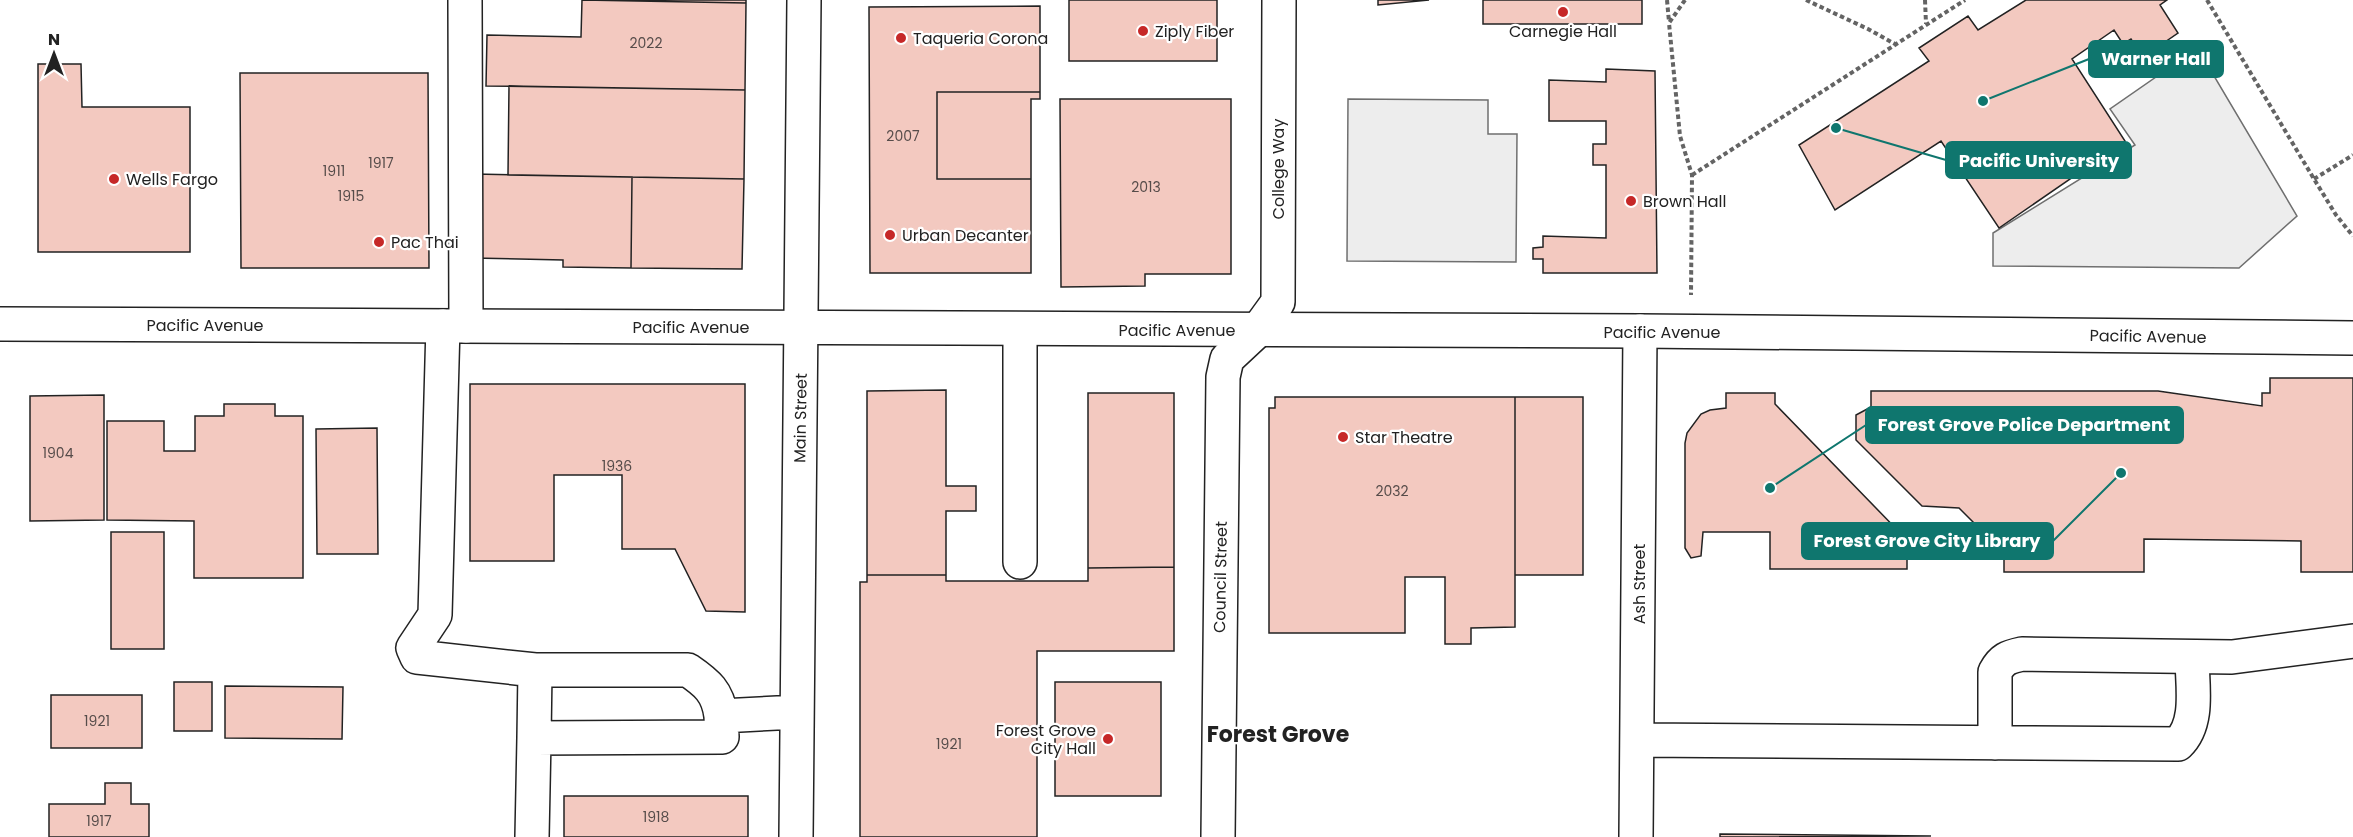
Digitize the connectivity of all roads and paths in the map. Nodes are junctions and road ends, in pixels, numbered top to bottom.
1 (465, 0) edge
2 (804, 0) edge
3 (1279, 0) edge
4 (1667, 0) edge
5 (1685, 0) edge
6 (1806, 0) edge
7 (1925, 0) edge
8 (1965, 0) edge
9 (2207, 0) edge
10 (1669, 23) junction
11 (1926, 24) junction
12 (1895, 45) junction
13 (2353, 155) edge
14 (1692, 175) junction
15 (2314, 180) junction
16 (2353, 236) edge
17 (1691, 297) dead end
18 (0, 324) edge
19 (454, 326) junction
20 (801, 329) junction
21 (1020, 329) junction
22 (1257, 331) junction
23 (1640, 331) junction
24 (2353, 338) edge
25 (1020, 562) dead end
26 (2353, 641) edge
27 (2192, 657) junction
28 (535, 670) junction
29 (797, 712) junction
30 (721, 716) junction
31 (534, 738) junction
32 (1638, 740) junction
33 (1995, 743) junction
34 (532, 837) edge
35 (796, 837) edge
36 (1218, 837) edge
37 (1636, 837) edge

1 - 19 main road
2 - 20 main road, Main Street
3 - 22 main road, College Way
4 - 10 path
5 - 10 path
6 - 12 path
7 - 11 path
8 - 11 path
9 - 15 path
10 - 14 path
11 - 12 path
12 - 14 path
13 - 15 path
14 - 17 path
15 - 16 path
18 - 19 main road, Pacific Avenue
19 - 20 main road, Pacific Avenue
19 - 28 main road
20 - 21 main road, Pacific Avenue
20 - 29 main road, Main Street
21 - 22 main road, Pacific Avenue
21 - 25 main road
22 - 23 main road, Pacific Avenue
22 - 36 main road, Council Street
23 - 24 main road, Pacific Avenue
23 - 32 main road, Ash Street
26 - 27 main road
27 - 33 main road
27 - 33 main road
28 - 30 main road
28 - 31 main road
29 - 30 main road
29 - 35 main road, Main Street
30 - 31 main road
31 - 34 main road
32 - 33 main road
32 - 37 main road, Ash Street

